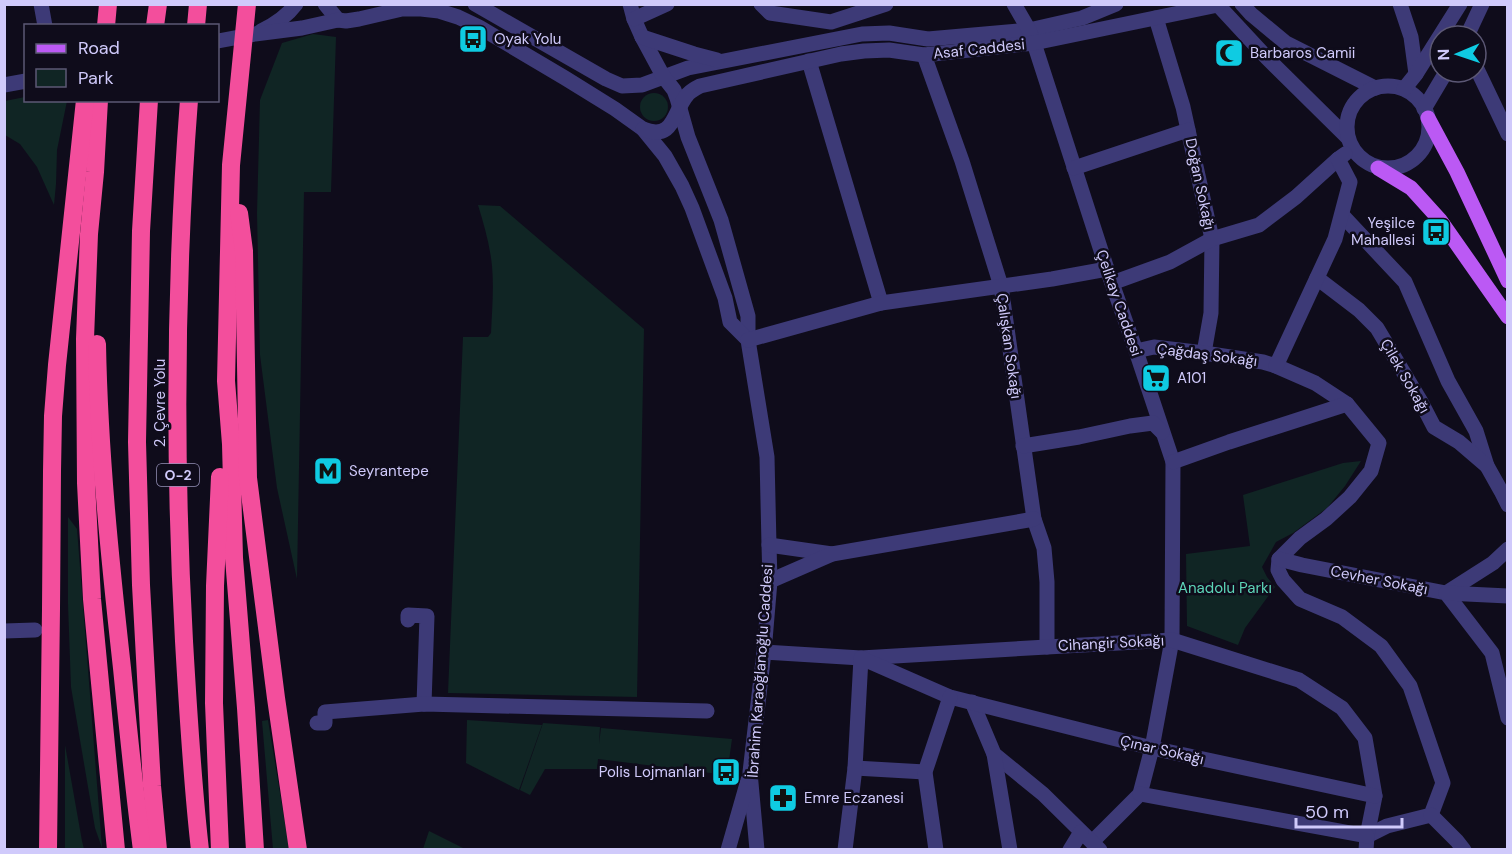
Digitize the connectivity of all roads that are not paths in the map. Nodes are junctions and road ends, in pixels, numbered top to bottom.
1 (41, 4) edge
2 (158, 4) edge
3 (198, 4) edge
4 (247, 4) edge
5 (296, 4) edge
6 (325, 4) edge
7 (475, 4) edge
8 (667, 4) edge
9 (761, 4) edge
10 (1014, 4) edge
11 (1116, 4) edge
12 (1242, 4) edge
13 (1400, 4) edge
14 (1460, 4) edge
15 (1482, 4) edge
16 (884, 5) edge
17 (1217, 5) edge
18 (632, 12) edge
19 (1156, 18) junction
20 (338, 20) junction
21 (45, 24) edge
22 (155, 24) edge
23 (196, 24) edge
24 (1473, 24) edge
25 (889, 33) junction
26 (255, 34) junction
27 (1032, 36) junction
28 (642, 37) junction
29 (219, 41) edge
30 (924, 55) junction
31 (720, 61) junction
32 (809, 61) junction
33 (1416, 74) junction
34 (663, 76) junction
35 (24, 81) edge
36 (1440, 84) edge
37 (1484, 84) edge
38 (4, 85) edge
39 (1375, 88) junction
40 (1404, 89) junction
41 (85, 102) edge
42 (99, 102) edge
43 (148, 102) edge
44 (189, 102) edge
45 (680, 108) junction
46 (1426, 113) junction
47 (643, 129) junction
48 (1188, 130) junction
49 (1508, 134) edge
50 (1351, 143) junction
51 (1338, 159) junction
52 (231, 165) junction
53 (1074, 168) junction
54 (1378, 168) junction
55 (95, 172) junction
56 (1342, 215) junction
57 (1212, 239) junction
58 (1109, 276) junction
59 (1317, 278) junction
60 (1508, 281) edge
61 (1001, 286) junction
62 (881, 303) junction
63 (1498, 303) junction
64 (1508, 317) edge
65 (1508, 328) edge
66 (748, 340) junction
67 (1136, 351) junction
68 (1203, 353) junction
69 (1276, 366) junction
70 (226, 381) junction
71 (1347, 404) junction
72 (1162, 432) junction
73 (1023, 446) junction
74 (1173, 462) junction
75 (1487, 466) junction
76 (1508, 506) edge
77 (1034, 519) junction
78 (769, 545) junction
79 (1508, 549) edge
80 (832, 554) junction
81 (1279, 559) junction
82 (770, 581) junction
83 (1446, 593) junction
84 (1508, 596) edge
85 (408, 620) dead end
86 (36, 630) dead end
87 (4, 631) edge
88 (1172, 640) junction
89 (1047, 647) junction
90 (764, 652) junction
91 (861, 658) junction
92 (950, 697) junction
93 (972, 702) junction
94 (424, 704) junction
95 (707, 711) dead end
96 (1508, 718) edge
97 (317, 723) dead end
98 (1152, 748) junction
99 (994, 754) junction
100 (855, 768) junction
101 (750, 772) junction
102 (926, 772) junction
103 (1140, 794) junction
104 (1376, 796) junction
105 (1431, 815) junction
106 (1091, 841) edge
107 (1366, 843) edge
108 (48, 849) edge
109 (116, 849) edge
110 (142, 849) edge
111 (158, 849) edge
112 (200, 849) edge
113 (220, 849) edge
114 (255, 849) edge
115 (298, 849) edge
116 (728, 849) edge
117 (758, 849) edge
118 (845, 849) edge
119 (936, 849) edge
120 (1010, 849) edge
121 (1070, 849) edge
122 (1464, 849) edge

1 - 21 street
2 - 22 highway
3 - 23 highway
4 - 52 highway
5 - 26 street
6 - 20 street
7 - 34 street, Asaf Caddesi
8 - 18 street
9 - 16 street
10 - 27 street, Çelikay Caddesi
11 - 27 street, Asaf Caddesi
12 - 39 street
13 - 33 street
14 - 33 street
15 - 24 street
16 - 25 street
17 - 19 street, Asaf Caddesi
17 - 50 street
18 - 28 street, İbrahim Karaoğlanoğlu Caddesi
19 - 27 street, Asaf Caddesi
19 - 48 street, Doğan Sokağı
20 - 26 street
20 - 47 street
25 - 27 street, Asaf Caddesi
25 - 31 street, Asaf Caddesi
26 - 29 street
27 - 30 street, Asaf Caddesi
27 - 53 street, Çelikay Caddesi
28 - 31 street
28 - 34 street, İbrahim Karaoğlanoğlu Caddesi
30 - 32 street, Asaf Caddesi
30 - 61 street, Çalışkan Sokağı
31 - 34 street, Asaf Caddesi
32 - 45 street, Asaf Caddesi
32 - 62 street
33 - 40 street
34 - 45 street, İbrahim Karaoğlanoğlu Caddesi
35 - 38 street
36 - 46 street
37 - 49 street
39 - 40 street
39 - 50 street
40 - 46 street
41 - 108 highway
42 - 55 highway
43 - 111 highway, 2. Çevre Yolu / O-2
44 - 112 highway, 2. Çevre Yolu / O-2
45 - 47 street, Asaf Caddesi
45 - 66 street, İbrahim Karaoğlanoğlu Caddesi
46 - 54 street
46 - 60 main road
47 - 66 street
48 - 53 street
48 - 57 street, Doğan Sokağı
50 - 51 street
50 - 54 street
51 - 56 street
51 - 57 street
52 - 70 highway
52 - 115 highway
53 - 58 street, Çelikay Caddesi
54 - 63 main road
55 - 109 highway
55 - 110 highway
56 - 59 street
56 - 75 street
57 - 58 street
57 - 68 street, Doğan Sokağı
58 - 61 street
58 - 67 street, Çelikay Caddesi
59 - 69 street
59 - 75 street, Çilek Sokağı
61 - 62 street
61 - 73 street, Çalışkan Sokağı
62 - 66 street
63 - 64 main road
63 - 65 main road
66 - 78 street, İbrahim Karaoğlanoğlu Caddesi
67 - 68 street, Çağdaş Sokağı
67 - 72 street, Çelikay Caddesi
68 - 69 street, Çağdaş Sokağı
69 - 71 street, Çağdaş Sokağı
70 - 113 highway
70 - 114 highway
71 - 74 street
71 - 81 street, Çağdaş Sokağı
72 - 73 street
72 - 74 street, Çelikay Caddesi
73 - 77 street, Çalışkan Sokağı
74 - 88 street, Çelikay Caddesi
75 - 76 street, Çilek Sokağı
77 - 80 street
77 - 89 street, Çalışkan Sokağı
78 - 80 street
78 - 82 street, İbrahim Karaoğlanoğlu Caddesi
79 - 83 street
80 - 82 street
81 - 83 street, Cevher Sokağı
81 - 105 street
82 - 90 street, İbrahim Karaoğlanoğlu Caddesi
83 - 84 street
83 - 96 street, Cevher Sokağı
85 - 94 street
86 - 87 street
88 - 89 street, Cihangir Sokağı
88 - 98 street, Çelikay Caddesi
88 - 104 street, Cihangir Sokağı
89 - 91 street, Cihangir Sokağı
90 - 91 street, Cihangir Sokağı
90 - 101 street, İbrahim Karaoğlanoğlu Caddesi
91 - 92 street, Çınar Sokağı
91 - 100 street
92 - 93 street, Çınar Sokağı
92 - 102 street
93 - 98 street, Çınar Sokağı
93 - 99 street
94 - 95 street
94 - 97 street
98 - 103 street, Çelikay Caddesi
98 - 104 street, Çınar Sokağı
99 - 106 street
99 - 120 street
100 - 102 street
100 - 118 street
101 - 116 street
101 - 117 street, İbrahim Karaoğlanoğlu Caddesi
102 - 119 street
103 - 106 street
103 - 107 street
104 - 107 street, Cihangir Sokağı
105 - 107 street
105 - 122 street
106 - 121 street

